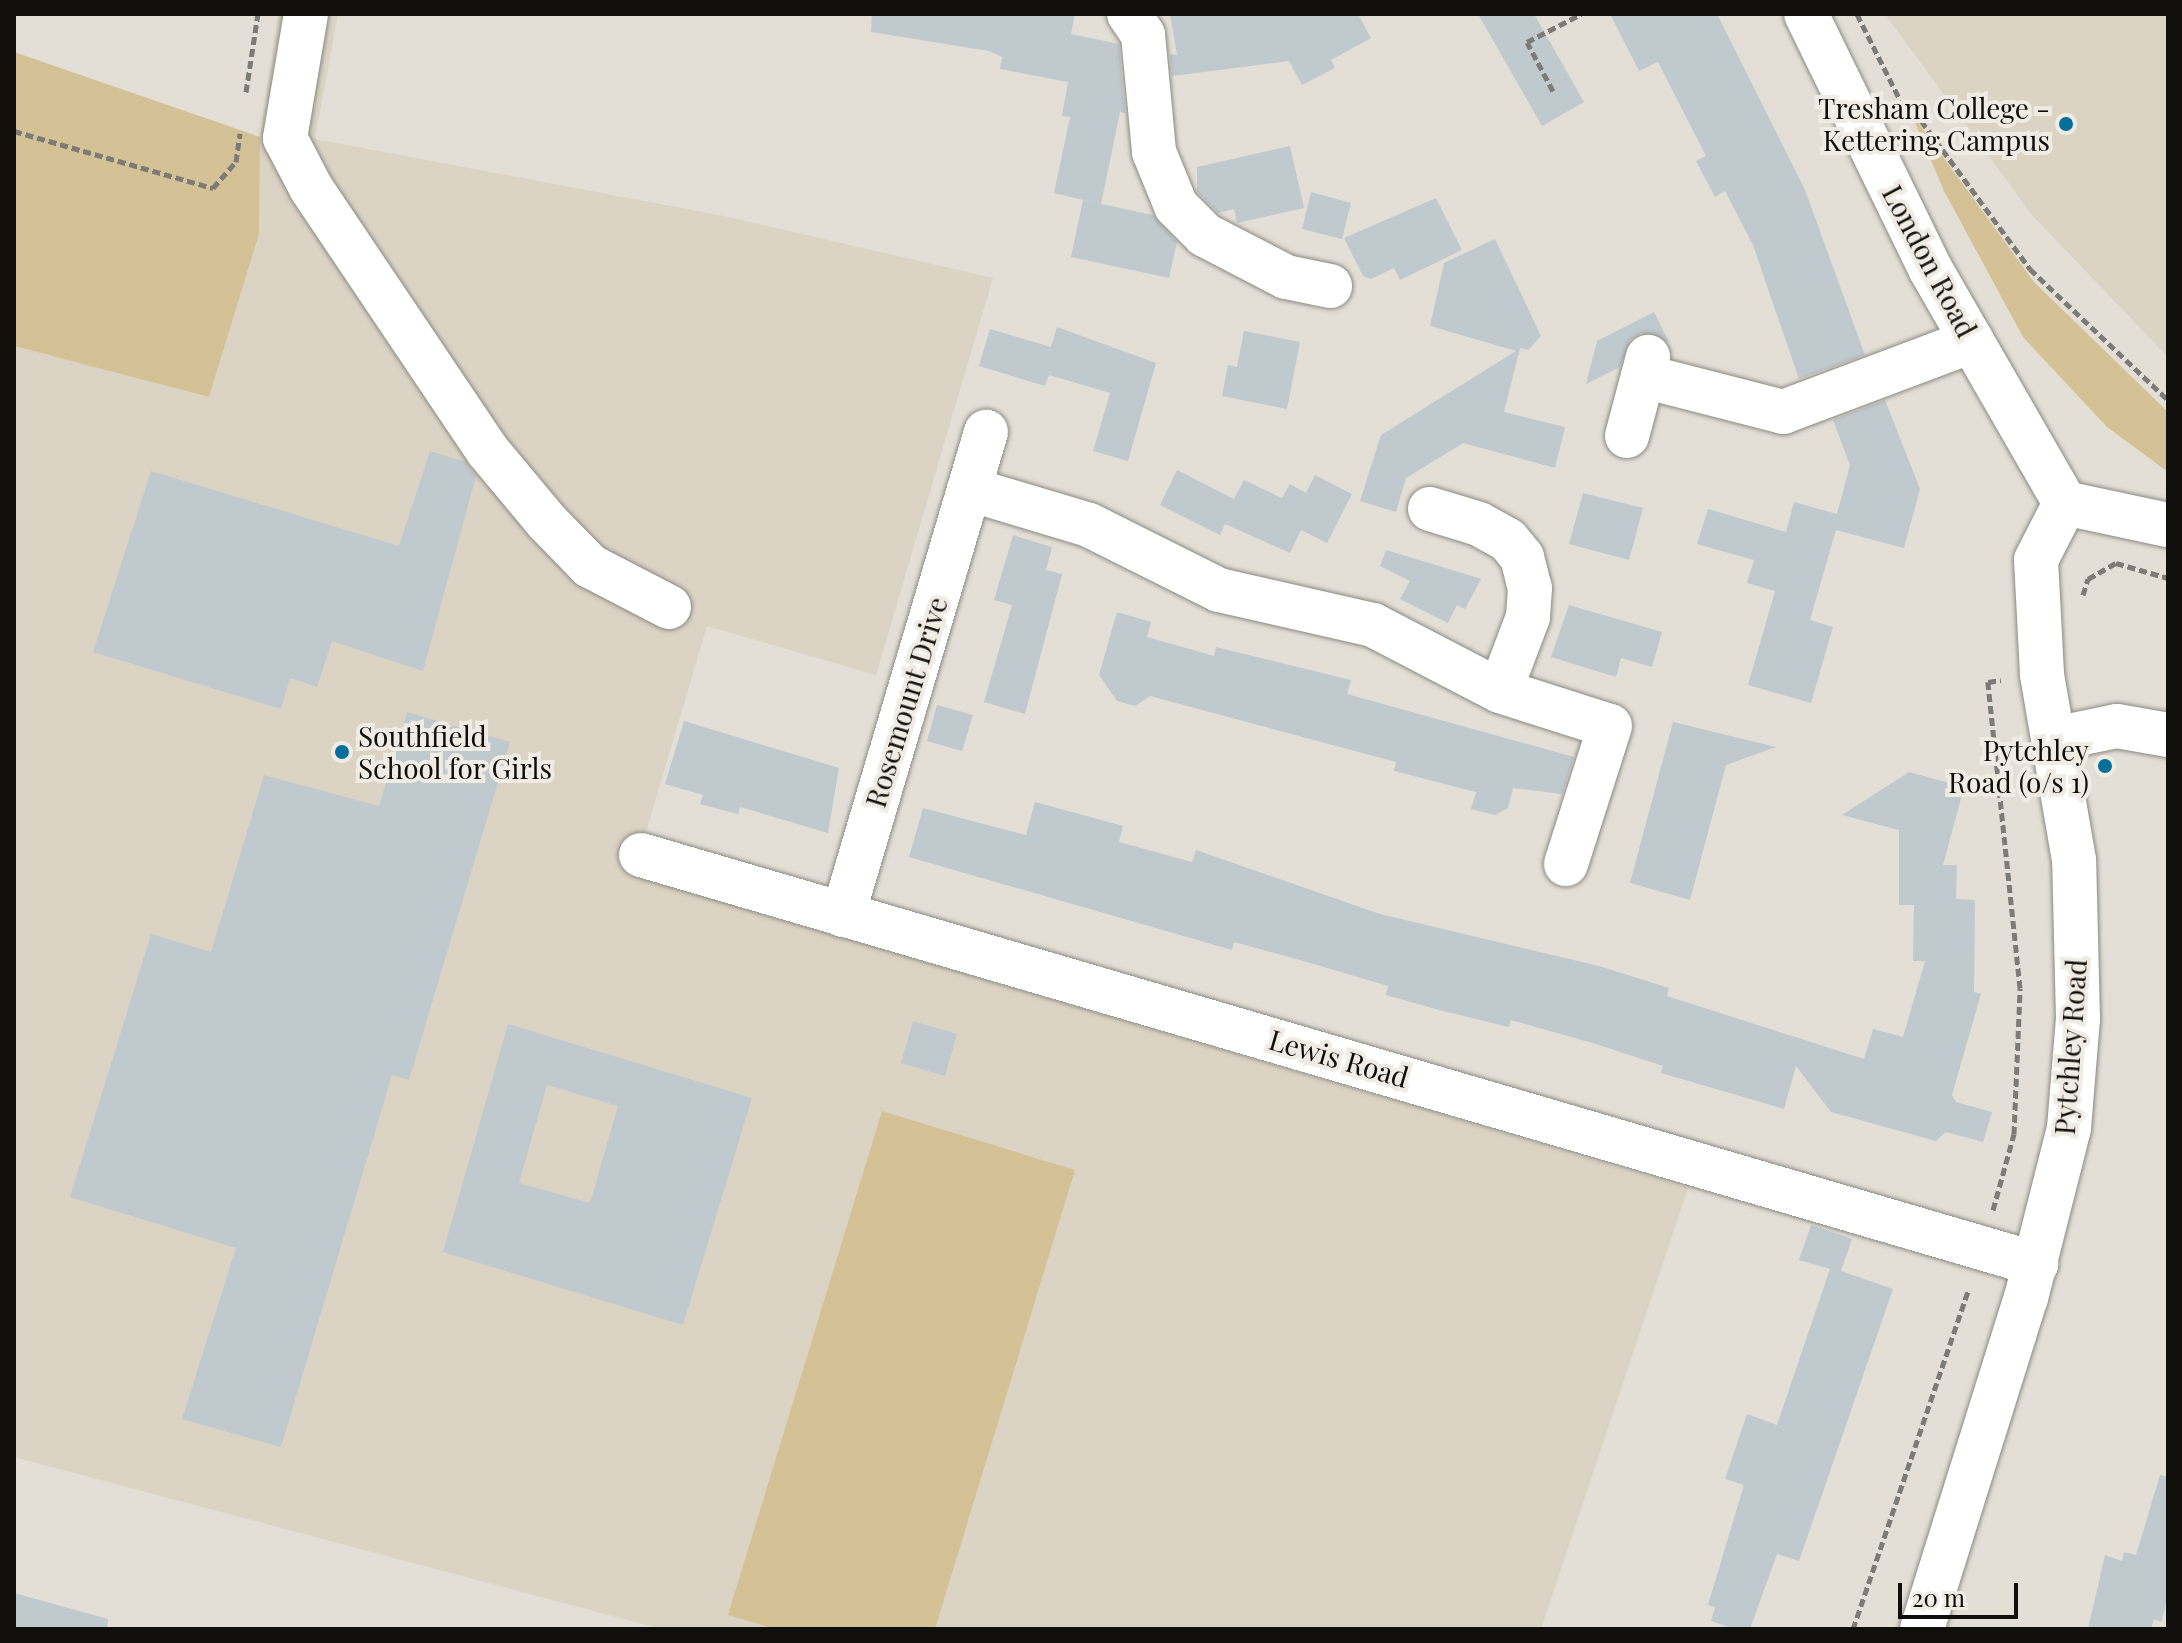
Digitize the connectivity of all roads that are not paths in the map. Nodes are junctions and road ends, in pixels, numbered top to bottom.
1 (306, 14) edge
2 (1129, 14) edge
3 (1806, 14) edge
4 (1330, 286) dead end
5 (1972, 341) junction
6 (986, 432) dead end
7 (1627, 436) dead end
8 (969, 489) junction
9 (2065, 503) junction
10 (1430, 509) dead end
11 (2168, 525) edge
12 (669, 607) dead end
13 (1500, 691) junction
14 (2168, 735) edge
15 (2054, 739) junction
16 (641, 855) dead end
17 (1566, 864) dead end
18 (843, 915) junction
19 (2036, 1264) junction
20 (1922, 1629) edge

1 - 12 street
2 - 4 street
3 - 5 street, London Road
5 - 7 street
5 - 9 street, London Road
6 - 8 street, Rosemount Drive
8 - 13 street
8 - 18 street, Rosemount Drive
9 - 11 street
9 - 15 street, Pytchley Road
10 - 13 street
13 - 17 street
14 - 15 street
15 - 19 street, Pytchley Road
16 - 18 street, Lewis Road
18 - 19 street, Lewis Road
19 - 20 street, Pytchley Road

